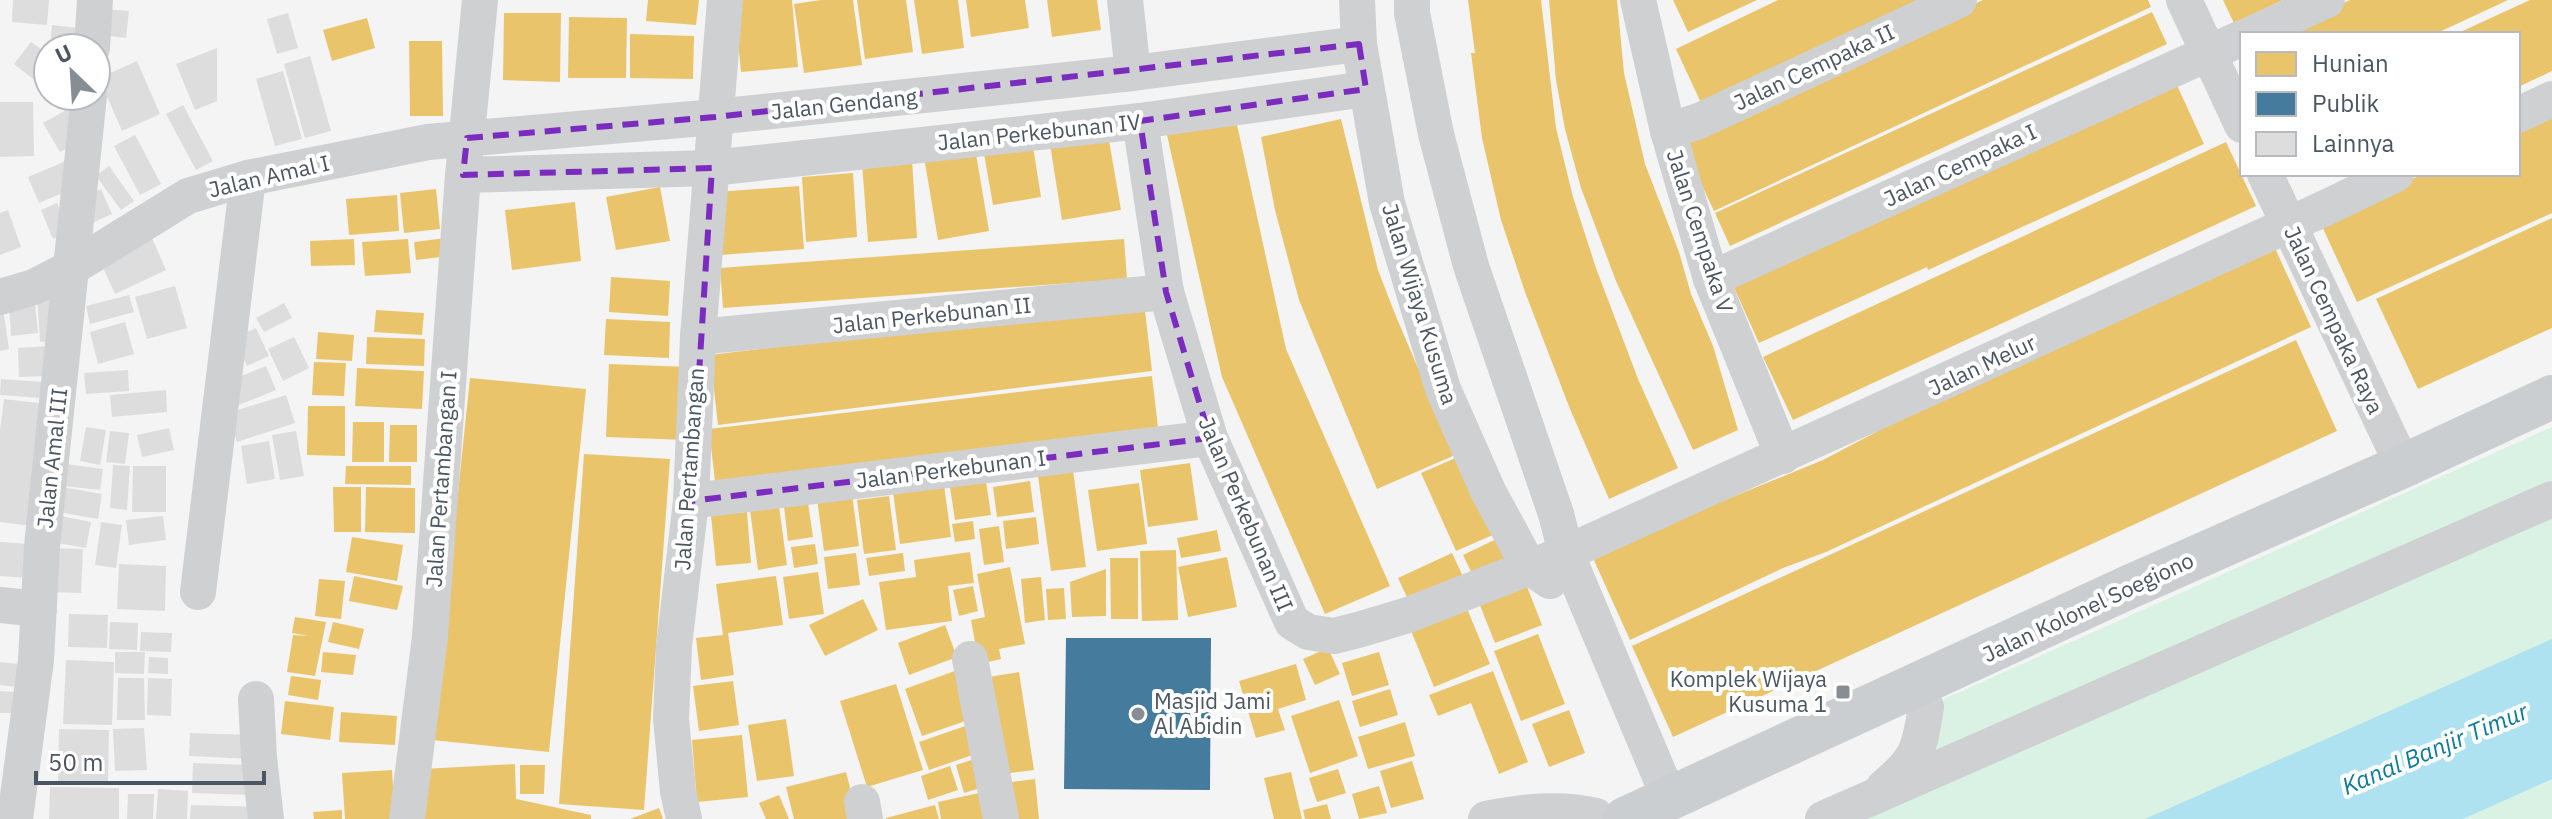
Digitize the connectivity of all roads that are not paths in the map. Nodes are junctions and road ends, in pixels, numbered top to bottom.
1 (95, 0) edge
2 (480, 0) edge
3 (725, 0) edge
4 (1125, 0) edge
5 (1357, 0) edge
6 (1412, 0) edge
7 (1638, 0) edge
8 (1959, 0) edge
9 (2184, 0) edge
10 (2327, 0) edge
11 (93, 32) edge
12 (2256, 32) edge
13 (2240, 39) edge
14 (1359, 44) junction
15 (2208, 52) junction
16 (1133, 73) junction
17 (1366, 89) junction
18 (2552, 99) edge
19 (88, 112) edge
20 (2520, 114) edge
21 (715, 117) junction
22 (1140, 121) junction
23 (2240, 121) edge
24 (1668, 131) junction
25 (467, 138) junction
26 (712, 168) junction
27 (463, 175) junction
28 (2266, 176) edge
29 (2392, 176) edge
30 (242, 180) junction
31 (2289, 225) junction
32 (73, 267) junction
33 (1711, 279) junction
34 (1166, 292) junction
35 (0, 297) edge
36 (698, 337) junction
37 (2552, 397) edge
38 (2552, 427) edge
39 (1210, 438) junction
40 (1783, 456) junction
41 (2403, 466) junction
42 (2552, 499) edge
43 (691, 501) junction
44 (1566, 553) junction
45 (1529, 567) junction
46 (198, 592) dead end
47 (0, 605) edge
48 (39, 609) junction
49 (1589, 611) junction
50 (970, 659) dead end
51 (256, 699) dead end
52 (1926, 707) junction
53 (1870, 798) junction
54 (1684, 809) edge
55 (15, 819) edge
56 (266, 819) edge
57 (407, 819) edge
58 (684, 819) edge
59 (1001, 819) edge
60 (1486, 819) edge
61 (1596, 819) edge
62 (1625, 819) edge
63 (1823, 819) edge

1 - 11 street
2 - 25 street
3 - 21 street, Jalan Pertambangan
4 - 16 street
5 - 14 street, Jalan Wijaya Kusuma
6 - 44 street
7 - 24 street, Jalan Cempaka V
8 - 24 street, Jalan Cempaka II
9 - 15 street
10 - 12 street
13 - 15 street, Jalan Cempaka I
14 - 16 street, Jalan Gendang
14 - 17 street, Jalan Wijaya Kusuma
15 - 23 street
15 - 33 street, Jalan Cempaka I
16 - 21 street, Jalan Gendang
17 - 22 street, Jalan Perkebunan IV
17 - 45 street, Jalan Wijaya Kusuma
18 - 20 street
19 - 32 street, Jalan Amal III
21 - 25 street, Jalan Gendang
21 - 26 street, Jalan Pertambangan
22 - 26 street, Jalan Perkebunan IV
22 - 34 street, Jalan Perkebunan III
24 - 33 street, Jalan Cempaka V
25 - 27 street, Jalan Pertambangan I
25 - 30 street, Jalan Amal I
26 - 27 street
26 - 36 street, Jalan Pertambangan
27 - 57 street, Jalan Pertambangan I
28 - 31 street, Jalan Cempaka Raya
29 - 31 street, Jalan Melur
30 - 32 street, Jalan Amal I
30 - 46 street
31 - 40 street, Jalan Melur
31 - 41 street, Jalan Cempaka Raya
32 - 35 street, Jalan Amal I
32 - 48 street, Jalan Amal III
33 - 40 street, Jalan Cempaka V
34 - 36 street, Jalan Perkebunan II
34 - 39 street, Jalan Perkebunan III
36 - 43 street, Jalan Pertambangan
37 - 41 main road, Jalan Kolonel Soegiono
38 - 52 main road, Jalan Kolonel Soegiono
39 - 43 street, Jalan Perkebunan I
39 - 45 street, Jalan Perkebunan III
40 - 44 street, Jalan Melur
41 - 54 main road, Jalan Kolonel Soegiono
42 - 53 street
43 - 58 street, Jalan Pertambangan
44 - 45 street, Jalan Perkebunan III
44 - 49 street
45 - 49 street, Jalan Wijaya Kusuma
47 - 48 street
48 - 55 street, Jalan Amal III
49 - 54 street
50 - 59 street
51 - 56 street
52 - 53 street
52 - 54 main road, Jalan Kolonel Soegiono
53 - 63 street
54 - 62 main road, Jalan Kolonel Soegiono
60 - 61 street

